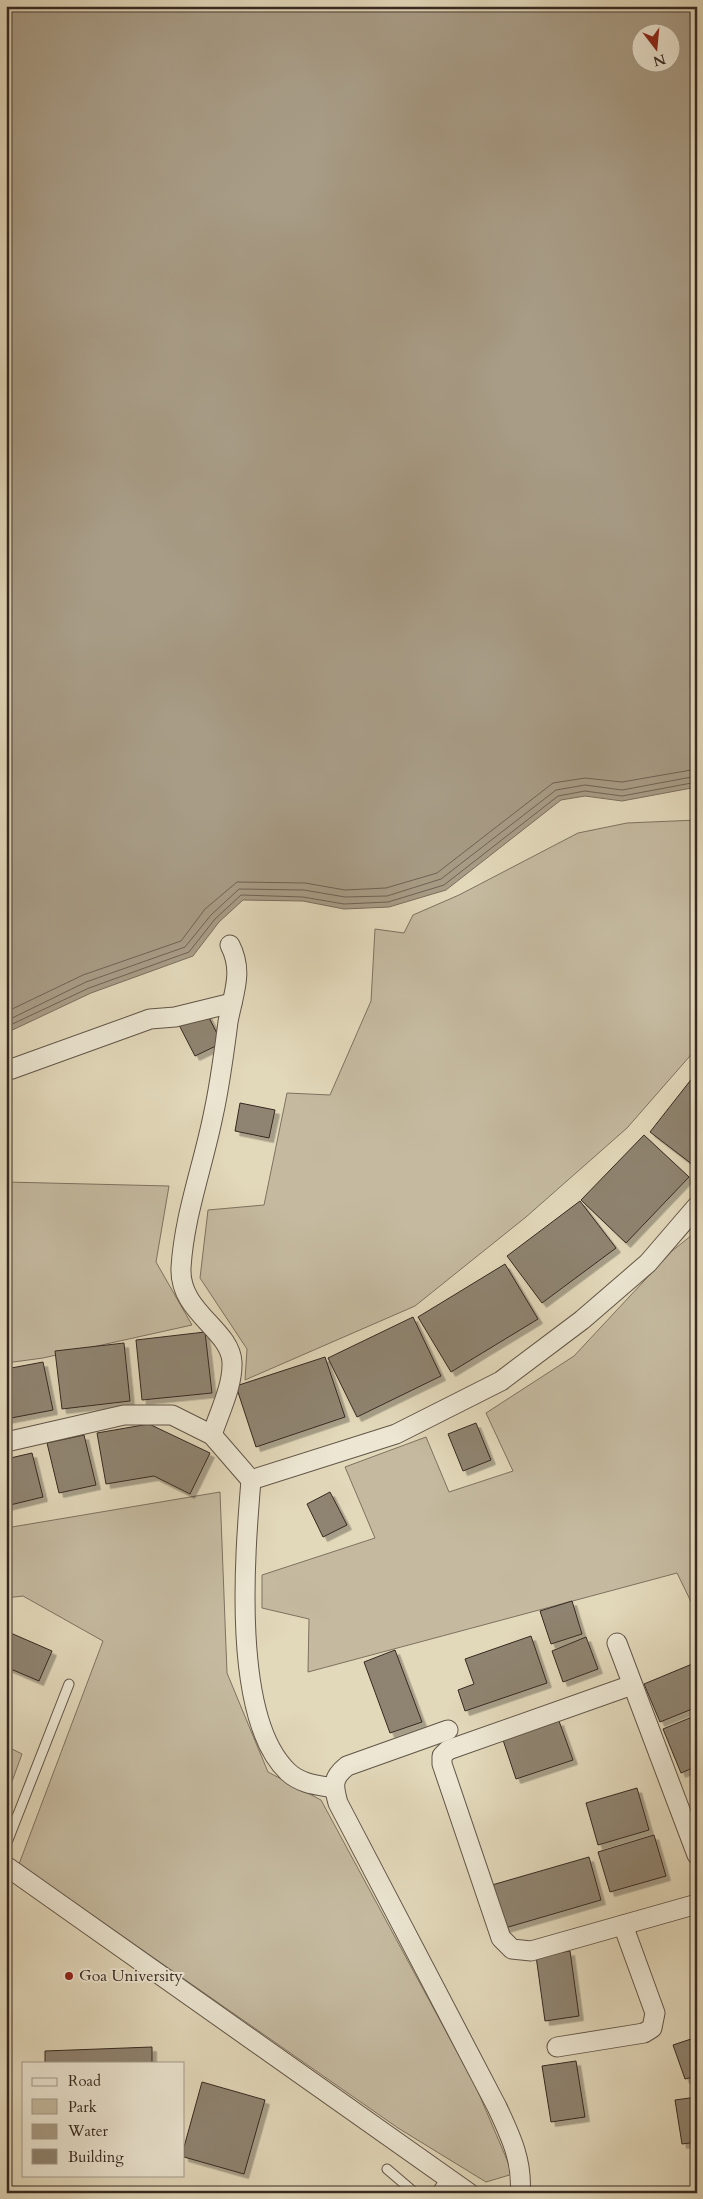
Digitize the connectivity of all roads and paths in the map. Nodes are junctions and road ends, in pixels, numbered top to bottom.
1 (230, 945) dead end
2 (232, 1003) junction
3 (6, 1071) edge
4 (697, 1206) edge
5 (212, 1435) junction
6 (6, 1442) edge
7 (251, 1480) junction
8 (617, 1643) dead end
9 (69, 1684) dead end
10 (632, 1685) junction
11 (448, 1730) dead end
12 (334, 1788) junction
13 (6, 1846) edge
14 (697, 1855) edge
15 (6, 1866) edge
16 (697, 1904) edge
17 (623, 1925) junction
18 (557, 2047) dead end
19 (388, 2169) dead end
20 (441, 2185) edge
21 (415, 2193) edge
22 (469, 2193) edge
23 (520, 2193) edge

1 - 2 street
2 - 3 street
2 - 5 street
4 - 7 street
5 - 6 street
5 - 7 street
7 - 12 street
8 - 10 street
9 - 13 lane
10 - 14 street
10 - 17 street
11 - 12 street
12 - 23 street
15 - 20 street
16 - 17 street
17 - 18 street
19 - 21 lane
20 - 22 street

